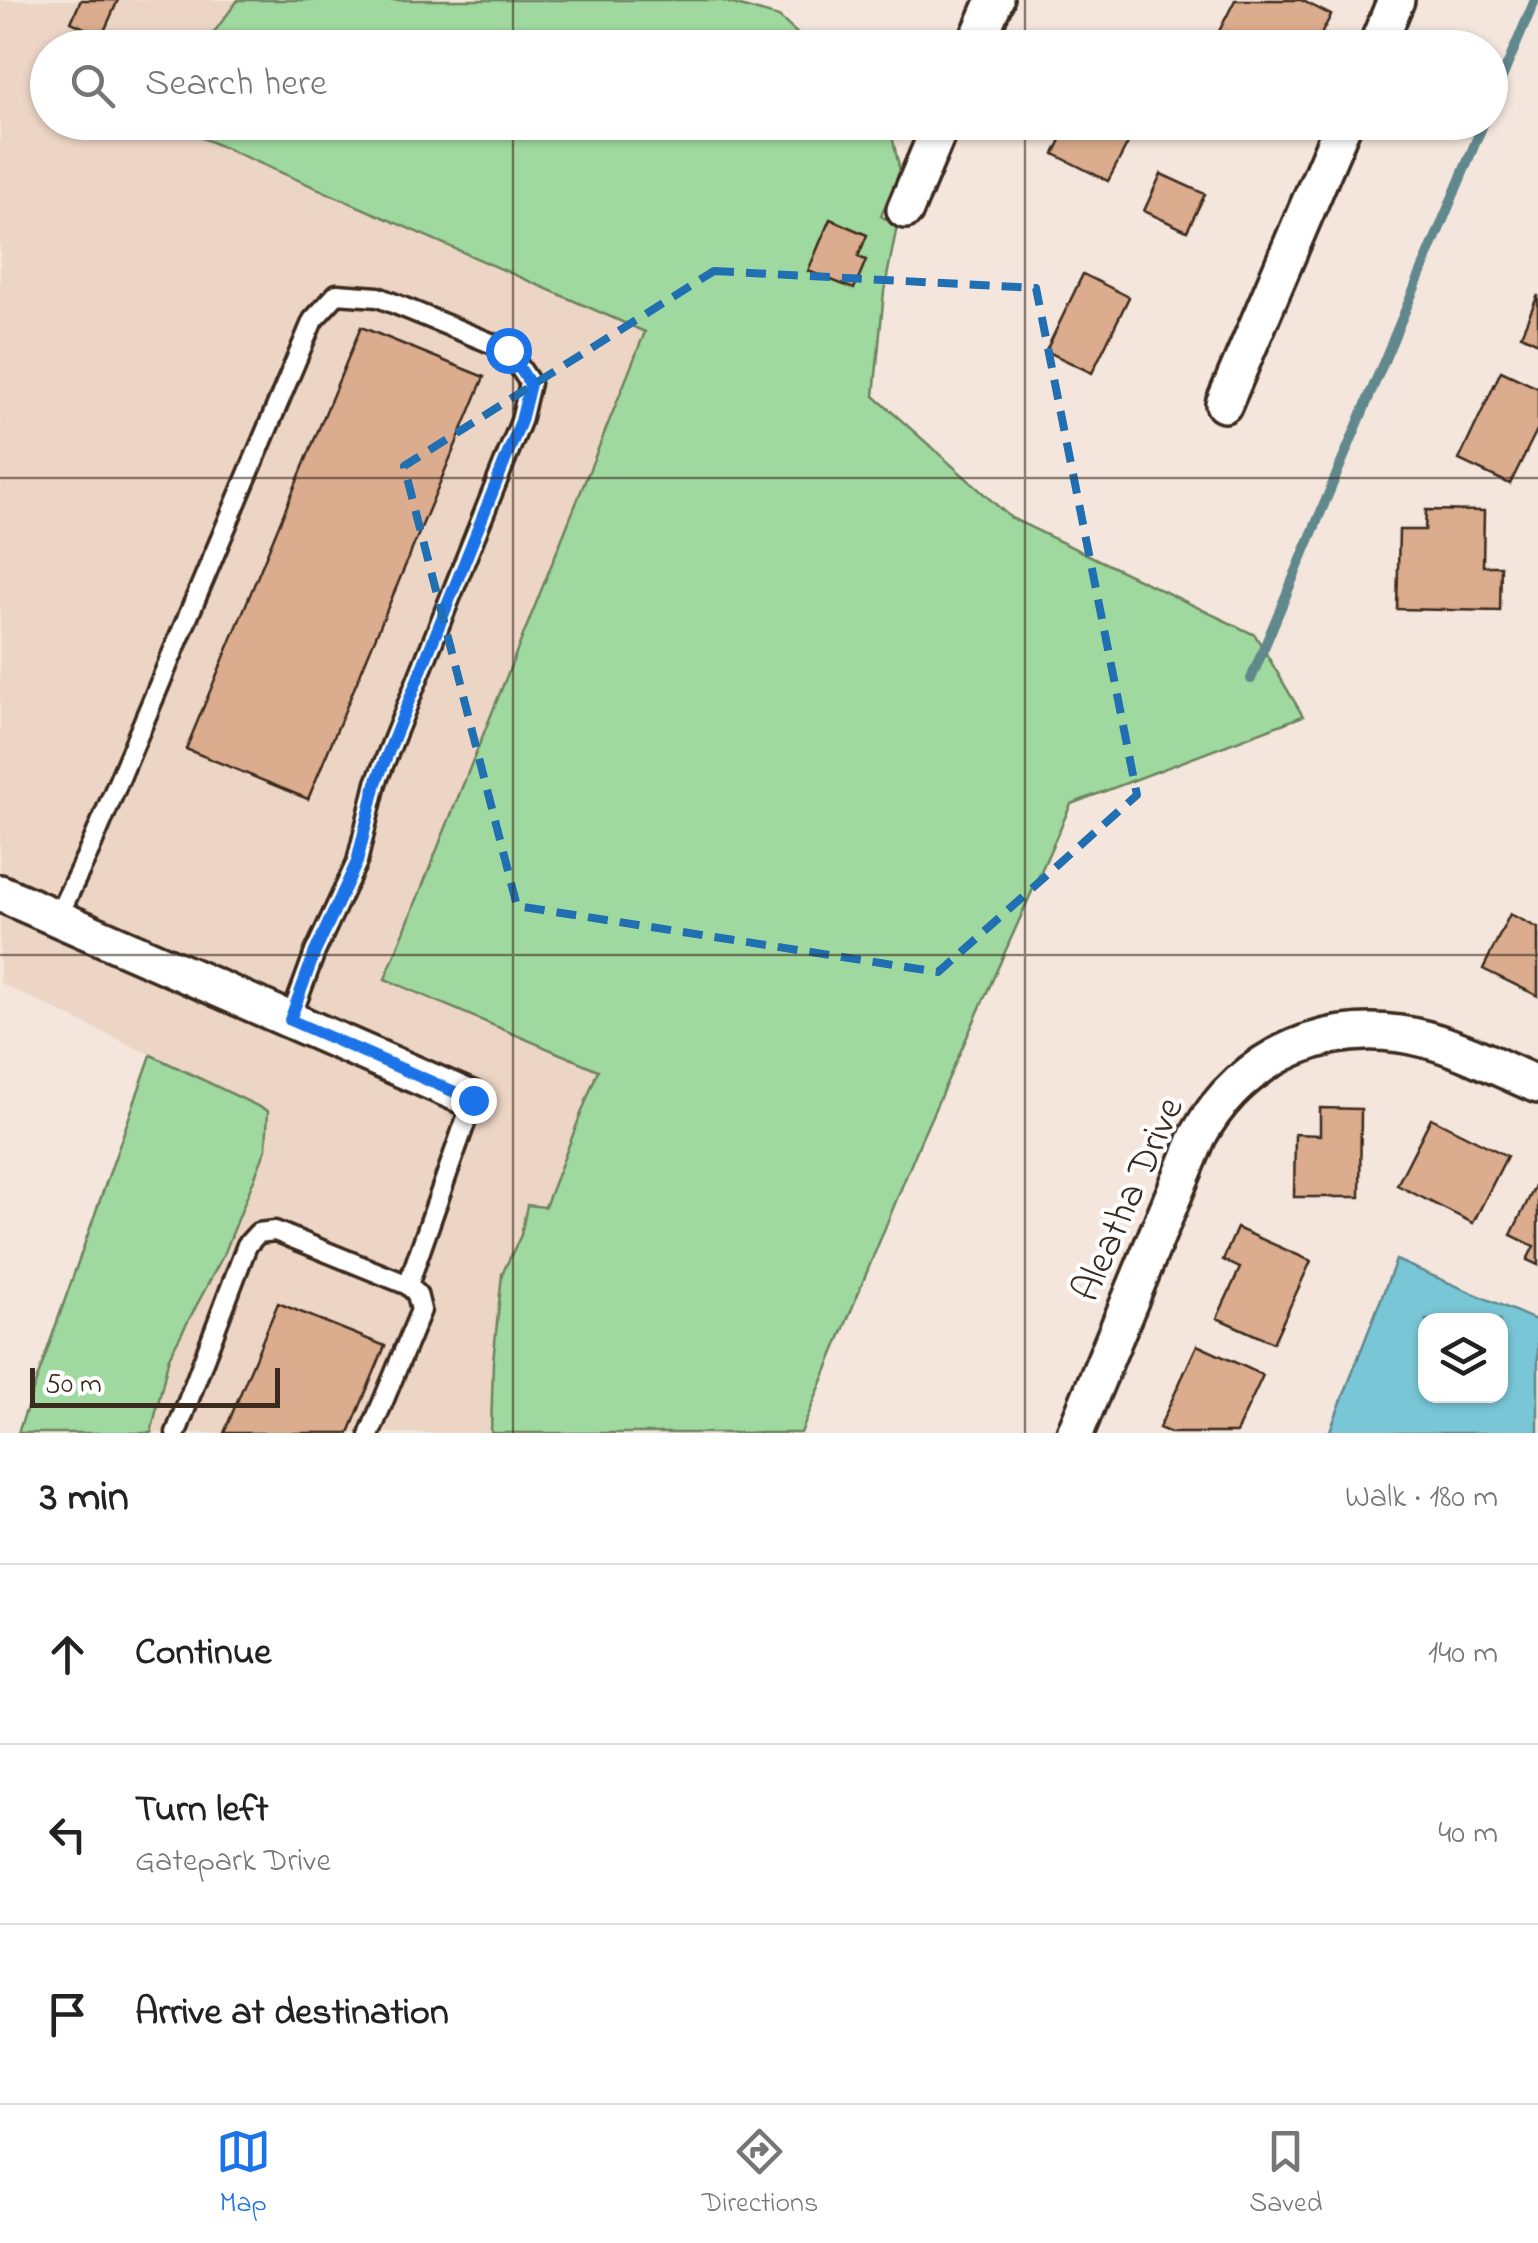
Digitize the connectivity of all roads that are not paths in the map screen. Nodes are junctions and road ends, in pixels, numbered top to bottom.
1 (995, 0) edge
2 (1396, 0) edge
3 (982, 30) edge
4 (1384, 30) edge
5 (934, 140) edge
6 (1336, 140) edge
7 (905, 210) dead end
8 (1224, 404) dead end
9 (0, 893) edge
10 (57, 918) junction
11 (290, 1020) junction
12 (1538, 1085) edge
13 (473, 1100) joint
14 (408, 1284) junction
15 (176, 1433) edge
16 (370, 1433) edge
17 (1075, 1433) edge

1 - 3 street
2 - 4 street
5 - 7 street
6 - 8 street
9 - 10 street
10 - 11 street
10 - 11 lane
11 - 13 street
12 - 17 street, Aleatha Drive
13 - 14 lane
14 - 15 lane
14 - 16 lane

